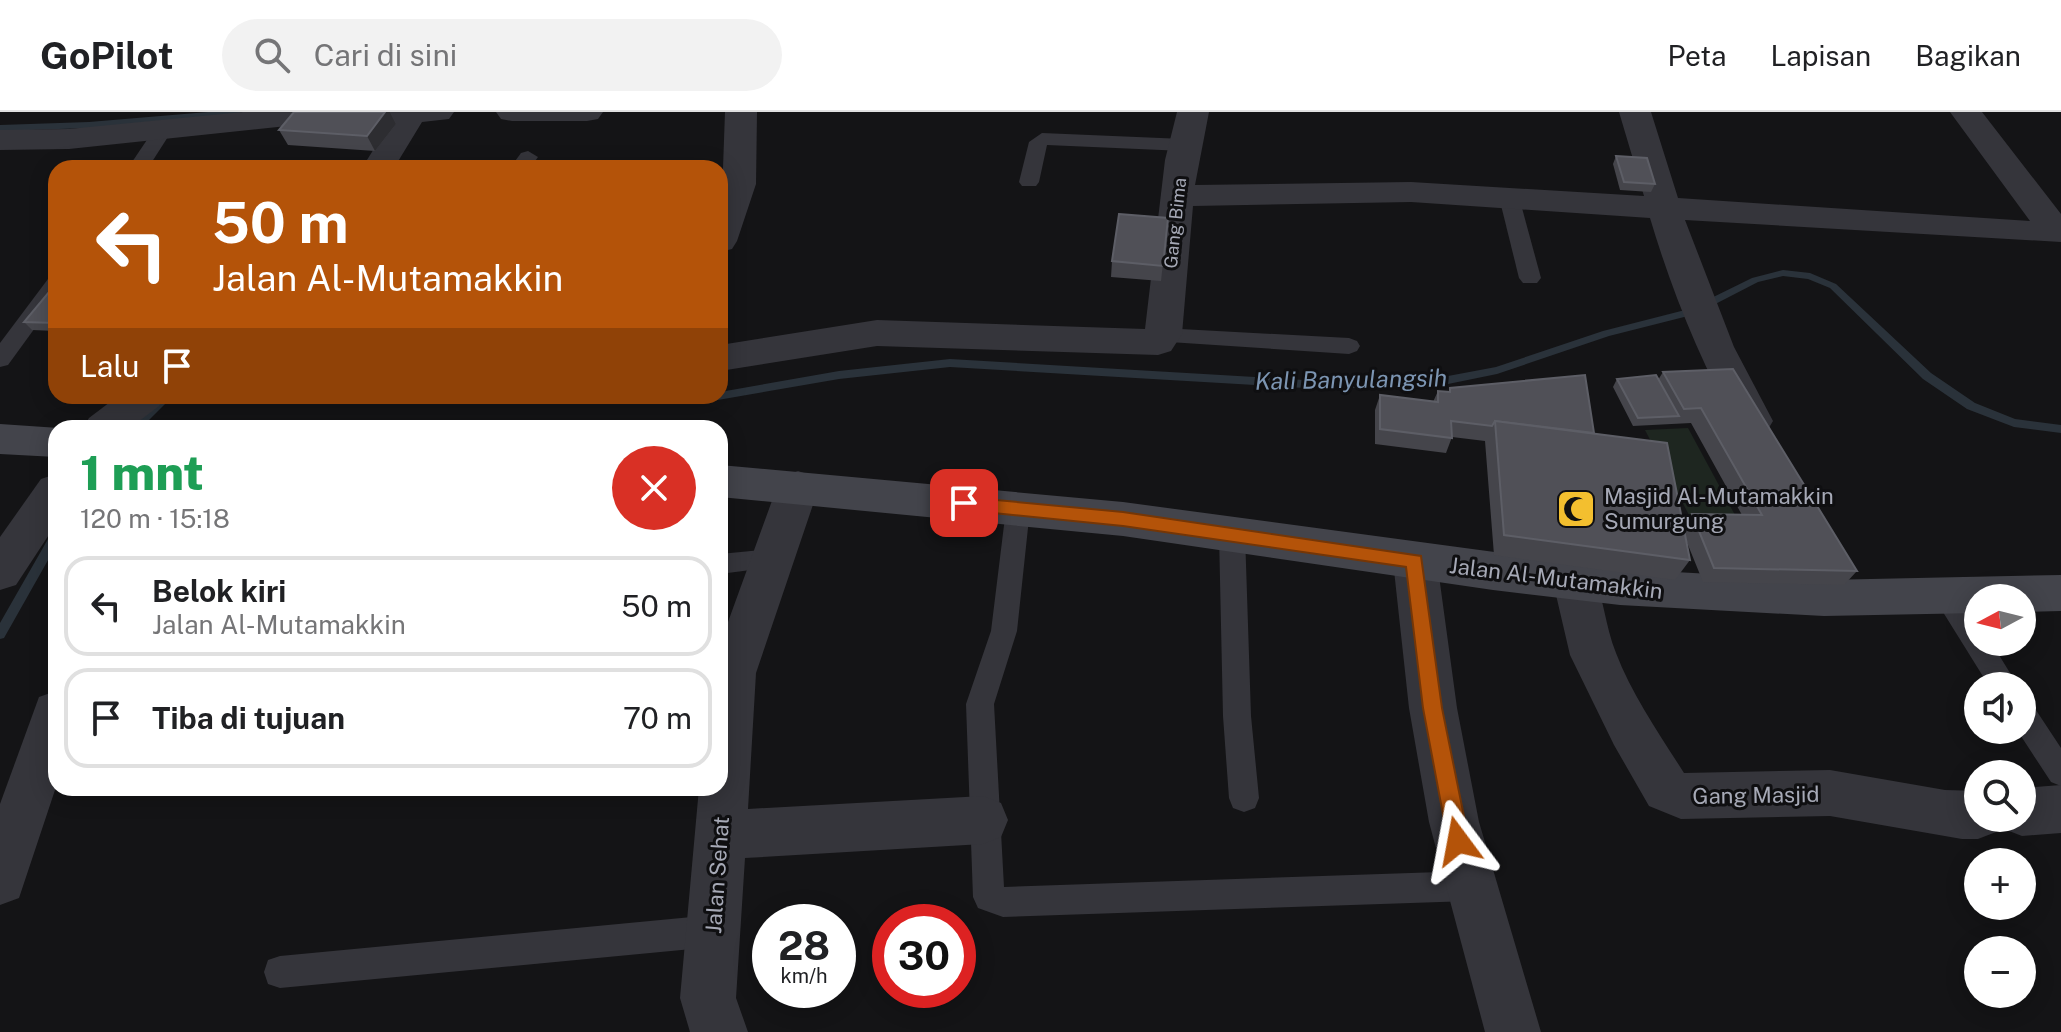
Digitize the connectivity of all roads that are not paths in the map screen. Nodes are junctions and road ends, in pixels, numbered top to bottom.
1 (412, 112) edge
2 (438, 112) edge
3 (512, 112) edge
4 (587, 112) edge
5 (741, 112) edge
6 (1193, 112) edge
7 (1635, 112) edge
8 (1966, 112) edge
9 (164, 129) junction
10 (0, 140) edge
11 (1184, 145) junction
12 (143, 160) edge
13 (383, 160) edge
14 (1029, 182) dead end
15 (1177, 196) junction
16 (1509, 197) junction
17 (1665, 208) junction
18 (728, 217) edge
19 (1530, 278) dead end
20 (48, 295) edge
21 (1162, 336) junction
22 (1349, 346) dead end
23 (728, 357) edge
24 (0, 359) edge
25 (134, 404) edge
26 (114, 420) edge
27 (0, 439) edge
28 (48, 442) edge
29 (1773, 455) edge
30 (728, 482) edge
31 (798, 487) junction
32 (48, 502) edge
33 (1018, 509) junction
34 (1232, 534) junction
35 (772, 559) junction
36 (1835, 559) edge
37 (1415, 561) junction
38 (728, 563) edge
39 (0, 572) edge
40 (1575, 582) junction
41 (2061, 593) edge
42 (1946, 596) junction
43 (1859, 598) junction
44 (1995, 672) edge
45 (728, 735) edge
46 (2036, 735) edge
47 (48, 736) edge
48 (2061, 773) edge
49 (723, 796) edge
50 (1244, 798) dead end
51 (2061, 809) edge
52 (2036, 811) edge
53 (1964, 815) edge
54 (983, 820) junction
55 (720, 835) junction
56 (0, 880) edge
57 (1470, 886) junction
58 (713, 931) junction
59 (280, 972) dead end
60 (720, 1032) edge
61 (1513, 1032) edge

1 - 2 street
1 - 9 street
1 - 13 street
3 - 4 street
5 - 18 street
6 - 11 street, Gang Bima
7 - 17 street
8 - 17 street
9 - 10 street
9 - 12 lane
11 - 14 lane
11 - 15 street, Gang Bima
15 - 16 street
15 - 21 street, Gang Bima
16 - 17 street
16 - 19 lane
17 - 29 street
20 - 24 lane
21 - 22 lane
21 - 23 street
25 - 26 street
27 - 28 street
30 - 31 street, Jalan Al-Mutamakkin
31 - 33 street, Jalan Al-Mutamakkin
31 - 35 street, Jalan Sehat
32 - 39 street
33 - 34 street, Jalan Al-Mutamakkin
33 - 54 lane
34 - 37 street, Jalan Al-Mutamakkin
34 - 50 lane
35 - 38 lane
35 - 45 street, Jalan Sehat
36 - 43 street
37 - 40 street, Jalan Al-Mutamakkin
37 - 57 street
40 - 43 street, Jalan Al-Mutamakkin
40 - 53 street, Gang Masjid
41 - 42 street, Jalan Al-Mutamakkin
42 - 43 street, Jalan Al-Mutamakkin
42 - 44 lane
46 - 48 lane
47 - 56 street
49 - 55 street, Jalan Sehat
51 - 52 street
54 - 55 street
54 - 57 lane
55 - 58 street, Jalan Sehat
57 - 61 street
58 - 59 lane
58 - 60 street, Jalan Sehat

